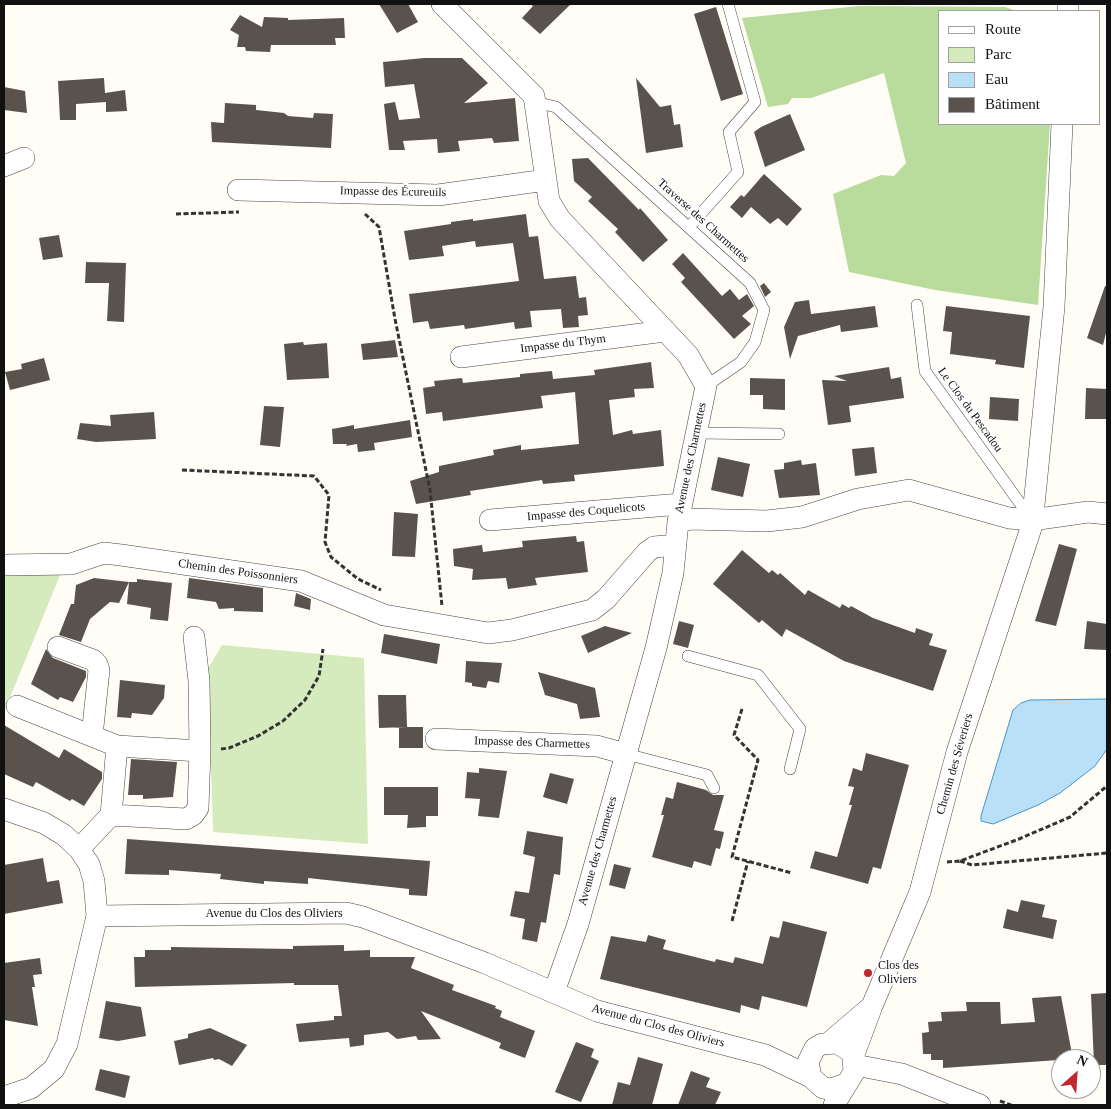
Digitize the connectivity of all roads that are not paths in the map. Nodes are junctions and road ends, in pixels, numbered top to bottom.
1 (443, 4) edge
2 (728, 4) edge
3 (535, 102) junction
4 (1062, 125) edge
5 (24, 158) dead end
6 (4, 166) edge
7 (546, 180) junction
8 (238, 190) dead end
9 (688, 227) junction
10 (917, 305) dead end
11 (664, 331) junction
12 (461, 357) dead end
13 (706, 386) junction
14 (696, 433) junction
15 (779, 434) dead end
16 (680, 513) junction
17 (1107, 514) edge
18 (490, 520) dead end
19 (1032, 520) junction
20 (676, 545) junction
21 (4, 565) edge
22 (194, 637) dead end
23 (58, 646) dead end
24 (688, 656) dead end
25 (17, 706) dead end
26 (92, 736) junction
27 (436, 739) dead end
28 (117, 746) junction
29 (200, 751) junction
30 (626, 754) junction
31 (790, 769) dead end
32 (714, 788) dead end
33 (4, 809) edge
34 (111, 815) junction
35 (79, 849) junction
36 (97, 916) junction
37 (554, 992) junction
38 (872, 1006) junction
39 (822, 1045) junction
40 (765, 1055) junction
41 (854, 1061) junction
42 (813, 1080) junction
43 (846, 1084) junction
44 (4, 1097) edge
45 (817, 1105) edge
46 (834, 1105) edge
47 (980, 1105) edge

1 - 3 street, Avenue des Charmettes
2 - 9 lane
3 - 7 street, Avenue des Charmettes
3 - 9 lane, Traverse des Charmettes
4 - 19 street, Chemin des Séveriers
5 - 6 street
7 - 8 street, Impasse des Écureuils
7 - 11 street, Avenue des Charmettes
9 - 13 lane, Traverse des Charmettes
10 - 19 lane, Le Clos du Pescadou
11 - 12 street, Impasse du Thym
11 - 13 street, Avenue des Charmettes
13 - 14 street, Avenue des Charmettes
14 - 15 lane
14 - 16 street, Avenue des Charmettes
16 - 18 street, Impasse des Coquelicots
16 - 19 street
16 - 20 street, Avenue des Charmettes
17 - 19 street
19 - 38 street, Chemin des Séveriers
20 - 21 street, Chemin des Poissonniers
20 - 30 street, Avenue des Charmettes
22 - 29 street
23 - 26 street
24 - 31 lane
25 - 26 street
26 - 28 street
27 - 30 street, Impasse des Charmettes
28 - 29 street
28 - 34 street
29 - 34 street
30 - 32 lane
30 - 37 street, Avenue des Charmettes
33 - 35 street
34 - 35 street
35 - 36 street
36 - 37 street, Avenue du Clos des Oliviers
36 - 44 street
37 - 40 street, Avenue du Clos des Oliviers
38 - 39 street, Chemin des Séveriers
38 - 41 street, Chemin des Séveriers
39 - 40 street, Avenue du Clos des Oliviers
39 - 41 street
39 - 42 street
40 - 42 street, Avenue du Clos des Oliviers
41 - 43 street, Chemin des Séveriers
41 - 47 street
42 - 43 street
42 - 45 street
43 - 46 street, Chemin des Séveriers

